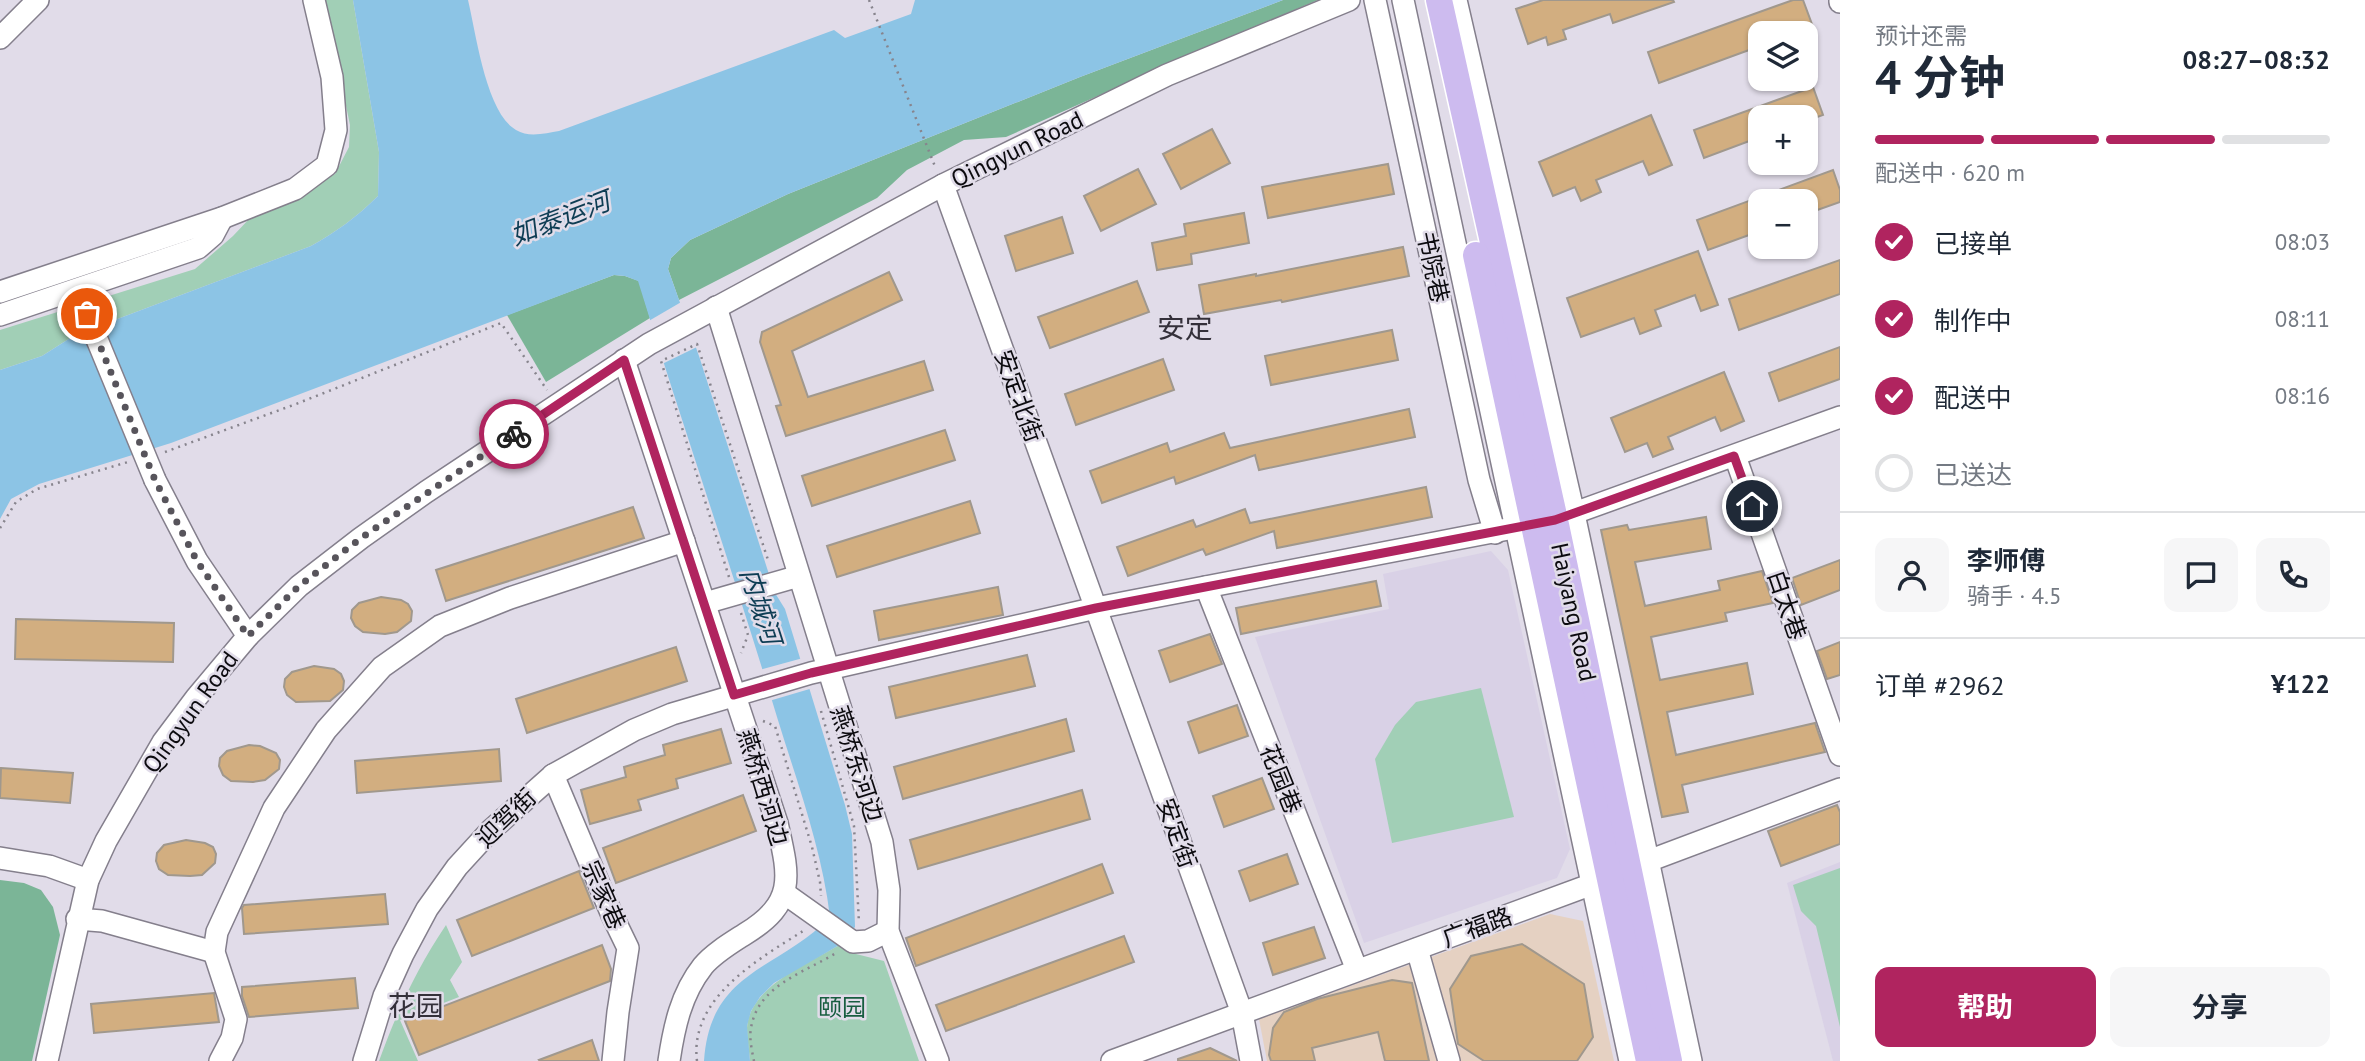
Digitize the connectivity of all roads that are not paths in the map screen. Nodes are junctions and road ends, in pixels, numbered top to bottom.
1 (38, 0) edge
2 (314, 0) edge
3 (1349, 0) edge
4 (1375, 0) edge
5 (1403, 0) edge
6 (1422, 0) edge
7 (1438, 0) edge
8 (1457, 0) edge
9 (0, 38) edge
10 (1456, 120) junction
11 (939, 177) junction
12 (222, 218) junction
13 (78, 291) junction
14 (0, 292) edge
15 (716, 307) junction
16 (0, 315) edge
17 (624, 360) junction
18 (1840, 417) edge
19 (1734, 456) junction
20 (1535, 524) junction
21 (684, 541) junction
22 (799, 576) junction
23 (1206, 587) junction
24 (705, 603) junction
25 (1096, 608) junction
26 (248, 636) junction
27 (819, 671) junction
28 (733, 689) junction
29 (1840, 755) edge
30 (553, 775) junction
31 (1840, 789) edge
32 (0, 858) edge
33 (1620, 872) junction
34 (88, 880) junction
35 (784, 893) junction
36 (78, 919) junction
37 (888, 931) junction
38 (1417, 949) junction
39 (214, 952) junction
40 (1357, 970) junction
41 (1242, 1013) junction
42 (47, 1061) edge
43 (220, 1061) edge
44 (364, 1061) edge
45 (613, 1061) edge
46 (669, 1061) edge
47 (939, 1061) edge
48 (1112, 1061) edge
49 (1251, 1061) edge
50 (1449, 1061) edge
51 (1630, 1061) edge
52 (1649, 1061) edge
53 (1669, 1061) edge
54 (1691, 1061) edge

1 - 9 street
2 - 12 street
3 - 11 street, Qingyun Road
4 - 20 street, 书院巷
5 - 10 street
6 - 10 main road, Haiyang Road
7 - 10 main road, Haiyang Road
8 - 10 street
10 - 20 main road, Haiyang Road
10 - 20 street
11 - 15 street, Qingyun Road
11 - 25 street, 安定北街
12 - 13 street
12 - 14 street
13 - 16 street
13 - 26 street, bridge
15 - 17 street, Qingyun Road
15 - 22 street, 燕桥东河边
17 - 21 street, 燕桥西河边
17 - 26 street, Qingyun Road
18 - 19 street, 迎驾街
19 - 20 street, 迎驾街
19 - 29 street, 白太巷
20 - 23 street, 迎驾街
20 - 33 main road, Haiyang Road
20 - 33 street
21 - 24 street, 燕桥西河边
21 - 39 street
22 - 24 street
22 - 27 street, 燕桥东河边
23 - 25 street, 迎驾街
23 - 40 street, 花园巷
24 - 28 street, 燕桥西河边
25 - 27 street, 迎驾街
25 - 41 street, 安定街
26 - 34 street, Qingyun Road
27 - 28 street, 迎驾街
27 - 37 street, 燕桥东河边
28 - 30 street, 迎驾街
28 - 35 street, 燕桥西河边
30 - 44 street, 迎驾街
30 - 45 street, 宗家巷
31 - 33 street, 广福路
32 - 34 street
33 - 38 street, 广福路
33 - 51 street
33 - 52 main road, Haiyang Road
33 - 53 main road, Haiyang Road
33 - 54 street
34 - 36 street, Qingyun Road
35 - 37 street
35 - 46 street
36 - 39 street
36 - 42 street, Qingyun Road
37 - 47 street, 燕桥东河边
38 - 40 street, 广福路
38 - 50 street
39 - 43 street
40 - 41 street, 广福路
41 - 48 street, 广福路
41 - 49 street, 安定街

